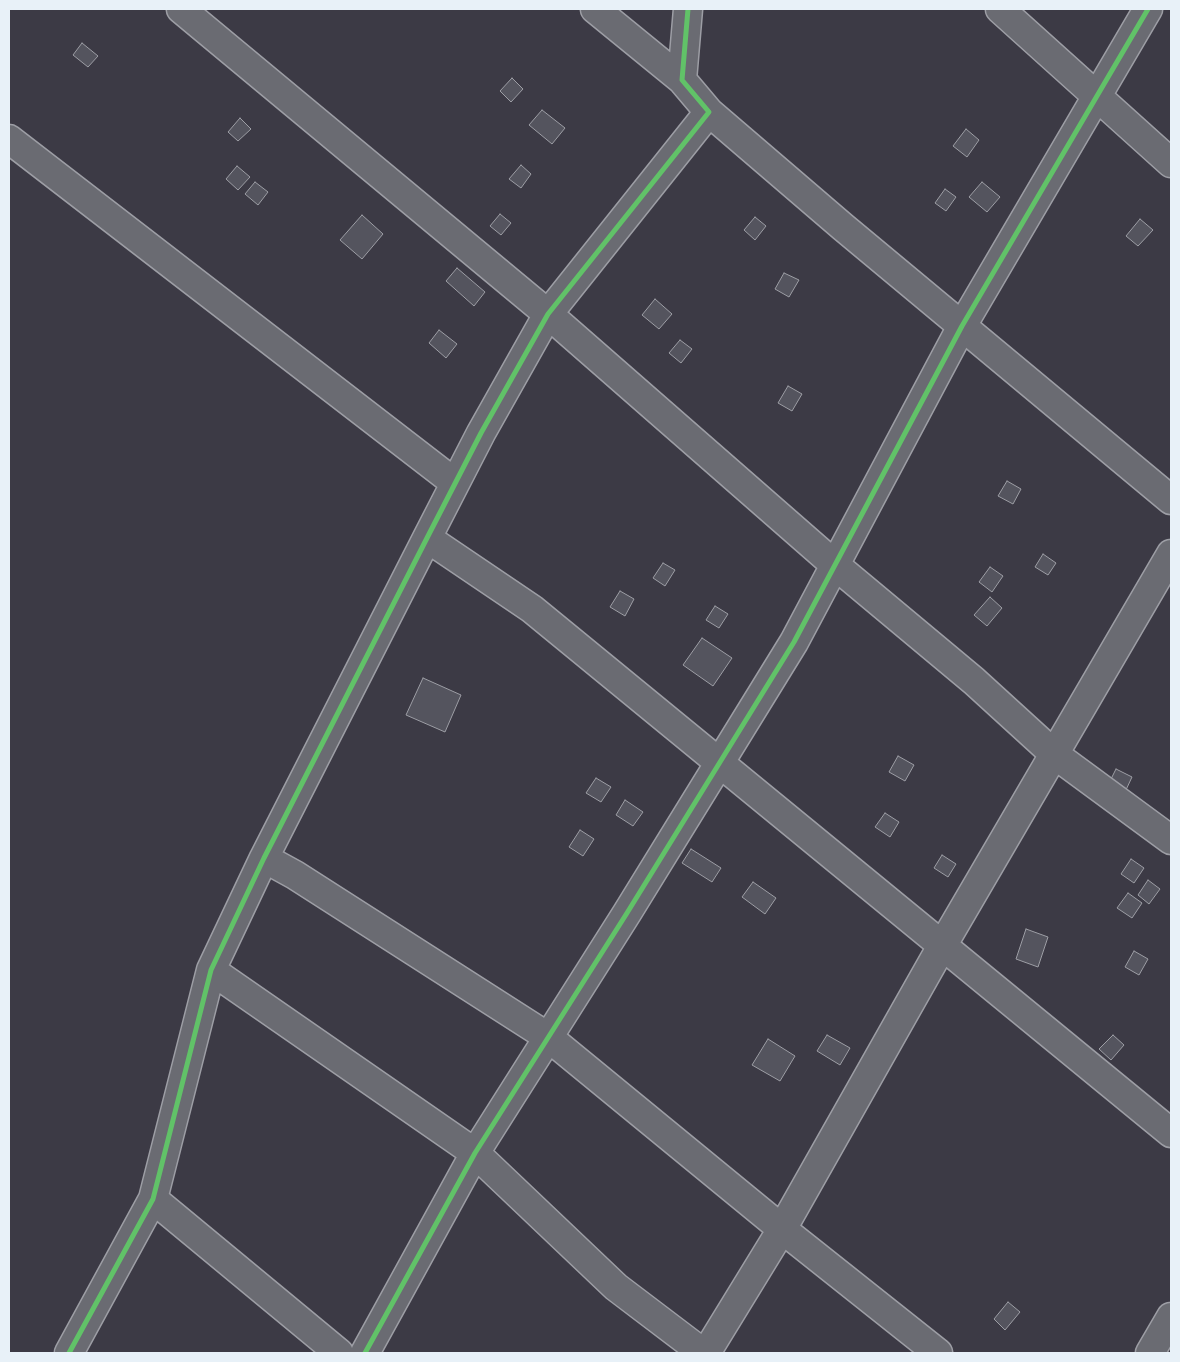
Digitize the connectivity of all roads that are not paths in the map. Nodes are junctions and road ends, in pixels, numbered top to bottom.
1 (181, 9) edge
2 (595, 9) edge
3 (669, 9) edge
4 (688, 9) edge
5 (1000, 9) edge
6 (1148, 9) edge
7 (682, 80) junction
8 (1097, 96) junction
9 (709, 112) junction
10 (9, 139) edge
11 (1171, 164) edge
12 (548, 314) junction
13 (962, 326) junction
14 (455, 483) junction
15 (1171, 500) edge
16 (426, 538) junction
17 (1171, 554) edge
18 (835, 566) junction
19 (1054, 754) junction
20 (720, 763) junction
21 (1171, 840) edge
22 (264, 858) junction
23 (942, 946) junction
24 (211, 970) junction
25 (548, 1037) junction
26 (1171, 1133) edge
27 (475, 1153) junction
28 (153, 1199) junction
29 (782, 1229) junction
30 (1171, 1317) edge
31 (69, 1353) edge
32 (339, 1353) edge
33 (365, 1353) edge
34 (704, 1353) edge
35 (938, 1353) edge
36 (1150, 1353) edge

1 - 12 street
2 - 7 street
3 - 7 street
4 - 7 street
5 - 8 street
6 - 8 street
7 - 9 street
8 - 11 street
8 - 13 street
9 - 12 street
9 - 13 street
10 - 14 street
12 - 14 street
12 - 18 street
13 - 15 street
13 - 18 street
14 - 16 street
16 - 20 street
16 - 22 street
17 - 19 street
18 - 19 street
18 - 20 street
19 - 21 street
19 - 23 street
20 - 23 street
20 - 25 street
22 - 24 street
22 - 25 street
23 - 26 street
23 - 29 street
24 - 27 street
24 - 28 street
25 - 27 street
25 - 29 street
27 - 33 street
27 - 34 street
28 - 31 street
28 - 32 street
29 - 34 street
29 - 35 street
30 - 36 street

